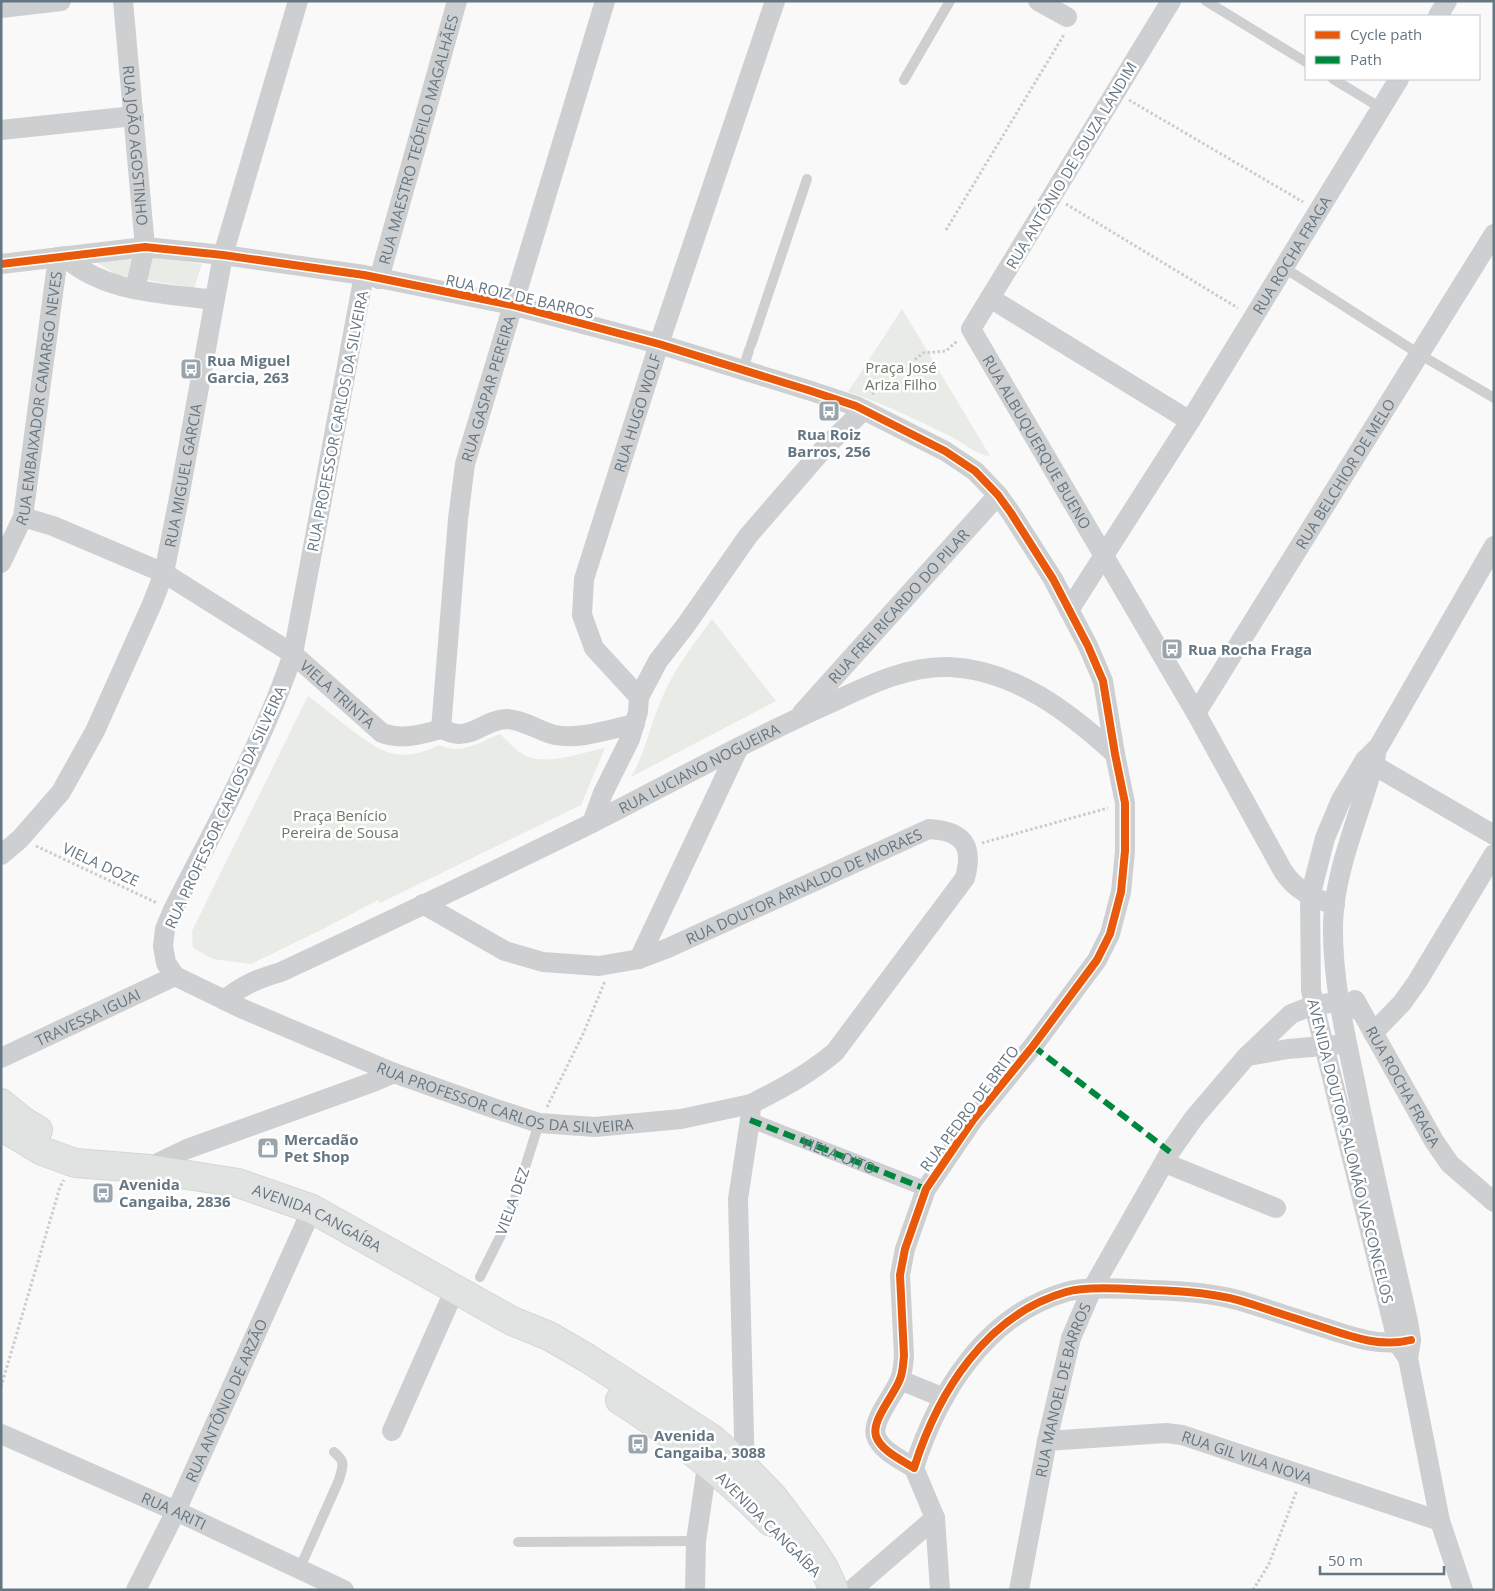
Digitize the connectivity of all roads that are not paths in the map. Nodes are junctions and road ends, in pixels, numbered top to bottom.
1 (61, 1) edge
2 (123, 1) edge
3 (298, 1) edge
4 (457, 1) edge
5 (605, 1) edge
6 (775, 1) edge
7 (950, 1) edge
8 (1038, 1) edge
9 (1171, 1) edge
10 (1206, 1) edge
11 (1447, 1) edge
12 (1, 8) edge
13 (1439, 15) edge
14 (1067, 17) road end
15 (1305, 61) edge
16 (904, 80) dead end
17 (1335, 80) edge
18 (1398, 80) edge
19 (1381, 108) junction
20 (134, 116) junction
21 (1, 130) edge
22 (807, 179) dead end
23 (1494, 234) edge
24 (145, 247) junction
25 (223, 255) junction
26 (61, 256) junction
27 (1, 264) edge
28 (1283, 268) junction
29 (371, 277) junction
30 (135, 289) junction
31 (990, 298) junction
32 (214, 300) junction
33 (512, 305) junction
34 (971, 329) joint
35 (659, 344) junction
36 (1420, 354) junction
37 (743, 370) junction
38 (1494, 398) edge
39 (860, 408) junction
40 (1190, 421) junction
41 (998, 495) junction
42 (23, 518) junction
43 (1494, 546) edge
44 (1104, 556) junction
45 (1, 563) edge
46 (164, 574) junction
47 (1069, 610) junction
48 (293, 654) junction
49 (640, 697) junction
50 (1196, 713) junction
51 (797, 718) junction
52 (635, 724) junction
53 (441, 729) junction
54 (739, 748) junction
55 (1115, 754) junction
56 (1373, 757) junction
57 (592, 822) junction
58 (1494, 835) edge
59 (1494, 854) edge
60 (1, 855) edge
61 (1283, 871) junction
62 (1316, 872) junction
63 (1340, 874) junction
64 (1310, 897) junction
65 (423, 904) junction
66 (1335, 905) junction
67 (1334, 955) junction
68 (639, 959) junction
69 (281, 972) junction
70 (175, 976) junction
71 (224, 1000) junction
72 (1340, 1002) junction
73 (1314, 1005) junction
74 (243, 1008) junction
75 (1360, 1011) junction
76 (1291, 1014) junction
77 (1373, 1033) junction
78 (1347, 1043) junction
79 (1323, 1046) junction
80 (1302, 1048) junction
81 (1246, 1057) junction
82 (1, 1058) edge
83 (394, 1073) junction
84 (1, 1102) edge
85 (751, 1112) junction
86 (539, 1123) junction
87 (1, 1126) edge
88 (1165, 1163) junction
89 (104, 1164) junction
90 (150, 1169) junction
91 (926, 1189) junction
92 (1494, 1202) edge
93 (1276, 1208) dead end
94 (312, 1209) junction
95 (480, 1277) dead end
96 (455, 1289) junction
97 (1092, 1289) junction
98 (1406, 1347) junction
99 (900, 1380) junction
100 (944, 1398) junction
101 (392, 1431) dead end
102 (1, 1434) edge
103 (1047, 1441) junction
104 (709, 1451) junction
105 (334, 1452) dead end
106 (745, 1468) junction
107 (914, 1468) junction
108 (744, 1495) junction
109 (176, 1511) junction
110 (935, 1518) junction
111 (1440, 1522) junction
112 (696, 1541) junction
113 (518, 1542) dead end
114 (299, 1570) junction
115 (840, 1588) edge
116 (136, 1590) edge
117 (344, 1590) edge
118 (696, 1590) edge
119 (940, 1590) edge
120 (1019, 1590) edge
121 (1462, 1590) edge

1 - 12 street
2 - 20 street, RUA JOÃO AGOSTINHO
3 - 25 street, RUA MIGUEL GARCIA
4 - 29 street, RUA MAESTRO TEÓFILO MAGALHÃES
5 - 33 street, RUA GASPAR PEREIRA
6 - 35 street, RUA HUGO WOLF
7 - 16 lane
8 - 14 street
9 - 31 street, RUA ANTÔNIO DE SOUZA LANDIM
10 - 15 lane
11 - 13 street
17 - 19 lane
18 - 19 street, RUA ROCHA FRAGA
19 - 28 street, RUA ROCHA FRAGA
20 - 21 street
20 - 24 street, RUA JOÃO AGOSTINHO
22 - 37 lane
23 - 36 street, RUA BELCHIOR DE MELO
24 - 25 street, RUA ROIZ DE BARROS
24 - 26 street, RUA ROIZ DE BARROS
24 - 30 street, RUA JOÃO AGOSTINHO
25 - 29 street, RUA ROIZ DE BARROS
25 - 32 street, RUA MIGUEL GARCIA
26 - 27 street, RUA ROIZ DE BARROS
26 - 30 street
26 - 42 street, RUA EMBAIXADOR CAMARGO NEVES
28 - 36 lane
28 - 40 street, RUA ROCHA FRAGA
29 - 33 street, RUA ROIZ DE BARROS
29 - 48 street, RUA PROFESSOR CARLOS DA SILVEIRA
30 - 32 street
31 - 34 street, RUA ANTÔNIO DE SOUZA LANDIM
31 - 40 street
32 - 46 street, RUA MIGUEL GARCIA
33 - 35 street, RUA ROIZ DE BARROS
33 - 53 street, RUA GASPAR PEREIRA
34 - 44 street, RUA ALBUQUERQUE BUENO
35 - 37 street, RUA ROIZ DE BARROS
35 - 49 street, RUA HUGO WOLF
36 - 38 lane
36 - 50 street, RUA BELCHIOR DE MELO
37 - 39 street, RUA ROIZ DE BARROS
39 - 41 street, RUA ROIZ DE BARROS
39 - 49 street
40 - 44 street, RUA ROCHA FRAGA
41 - 47 street, RUA PEDRO DE BRITO
41 - 51 street, RUA FREI RICARDO DO PILAR
42 - 45 street, RUA EMBAIXADOR CAMARGO NEVES
42 - 46 street, VIELA TRINTA
43 - 56 street, AVENIDA DOUTOR SALOMÃO VASCONCELOS
44 - 47 street, RUA ROCHA FRAGA
44 - 50 street
46 - 48 street, VIELA TRINTA
46 - 60 street, RUA MIGUEL GARCIA
47 - 55 street, RUA PEDRO DE BRITO
48 - 53 street, VIELA TRINTA
48 - 70 street, RUA PROFESSOR CARLOS DA SILVEIRA
49 - 52 street
50 - 61 street
51 - 54 street, RUA LUCIANO NOGUEIRA
51 - 55 street, RUA LUCIANO NOGUEIRA
52 - 53 street
52 - 57 street
54 - 57 street, RUA LUCIANO NOGUEIRA
54 - 68 street
55 - 91 street, RUA PEDRO DE BRITO
56 - 58 street
56 - 62 street, AVENIDA DOUTOR SALOMÃO VASCONCELOS
56 - 63 street, AVENIDA DOUTOR SALOMÃO VASCONCELOS
57 - 65 street, RUA LUCIANO NOGUEIRA
59 - 77 street
61 - 62 street
61 - 64 street
62 - 63 street
62 - 64 street, AVENIDA DOUTOR SALOMÃO VASCONCELOS
63 - 66 street, AVENIDA DOUTOR SALOMÃO VASCONCELOS
64 - 66 street
64 - 73 street, AVENIDA DOUTOR SALOMÃO VASCONCELOS
65 - 68 street, RUA DOUTOR ARNALDO DE MORAES
65 - 69 street, RUA LUCIANO NOGUEIRA
66 - 67 street, AVENIDA DOUTOR SALOMÃO VASCONCELOS
67 - 72 street, AVENIDA DOUTOR SALOMÃO VASCONCELOS
67 - 75 street, RUA ROCHA FRAGA
68 - 85 street, RUA DOUTOR ARNALDO DE MORAES
69 - 71 street, RUA LUCIANO NOGUEIRA
69 - 74 street, RUA LUCIANO NOGUEIRA
70 - 71 street, RUA PROFESSOR CARLOS DA SILVEIRA
70 - 82 street, TRAVESSA IGUAI
71 - 74 street, RUA PROFESSOR CARLOS DA SILVEIRA
72 - 73 street, RUA MANOEL DE BARROS
72 - 75 street
72 - 78 street, AVENIDA DOUTOR SALOMÃO VASCONCELOS
73 - 76 street, RUA MANOEL DE BARROS
73 - 79 street, AVENIDA DOUTOR SALOMÃO VASCONCELOS
74 - 83 street, RUA PROFESSOR CARLOS DA SILVEIRA
75 - 77 street, RUA ROCHA FRAGA
76 - 80 street
76 - 81 street, RUA MANOEL DE BARROS
77 - 92 street, RUA ROCHA FRAGA
78 - 79 street
78 - 98 street, AVENIDA DOUTOR SALOMÃO VASCONCELOS
79 - 80 street
79 - 98 street, AVENIDA DOUTOR SALOMÃO VASCONCELOS
80 - 81 street
81 - 88 street, RUA MANOEL DE BARROS
83 - 86 street, RUA PROFESSOR CARLOS DA SILVEIRA
83 - 90 street
84 - 89 main road, AVENIDA CANGAÍBA
85 - 86 street, RUA PROFESSOR CARLOS DA SILVEIRA
85 - 91 street, VIELA OITO
85 - 106 street
86 - 95 lane, VIELA DEZ
87 - 89 main road, AVENIDA CANGAÍBA
88 - 93 street
88 - 97 street, RUA MANOEL DE BARROS
89 - 90 main road, AVENIDA CANGAÍBA
90 - 94 main road, AVENIDA CANGAÍBA
91 - 99 street, RUA PEDRO DE BRITO
94 - 96 main road, AVENIDA CANGAÍBA
94 - 109 street, RUA ANTÔNIO DE ARZÃO
96 - 101 street
96 - 104 main road, AVENIDA CANGAÍBA
97 - 98 street
97 - 100 street
97 - 103 street, RUA MANOEL DE BARROS
98 - 111 street, AVENIDA DOUTOR SALOMÃO VASCONCELOS
99 - 100 street
99 - 107 street, RUA PEDRO DE BRITO
100 - 107 street
102 - 109 street, RUA ARITI
103 - 111 street, RUA GIL VILA NOVA
103 - 120 street, RUA MANOEL DE BARROS
104 - 106 main road, AVENIDA CANGAÍBA
104 - 108 main road, AVENIDA CANGAÍBA
104 - 112 street
105 - 114 lane
106 - 108 street
106 - 115 main road, AVENIDA CANGAÍBA
107 - 110 street
108 - 115 main road, AVENIDA CANGAÍBA
109 - 114 street, RUA ARITI
109 - 116 street, RUA ANTÔNIO DE ARZÃO
110 - 115 street
110 - 119 street
111 - 121 street, AVENIDA DOUTOR SALOMÃO VASCONCELOS
112 - 113 lane
112 - 118 street
114 - 117 street, RUA ARITI

